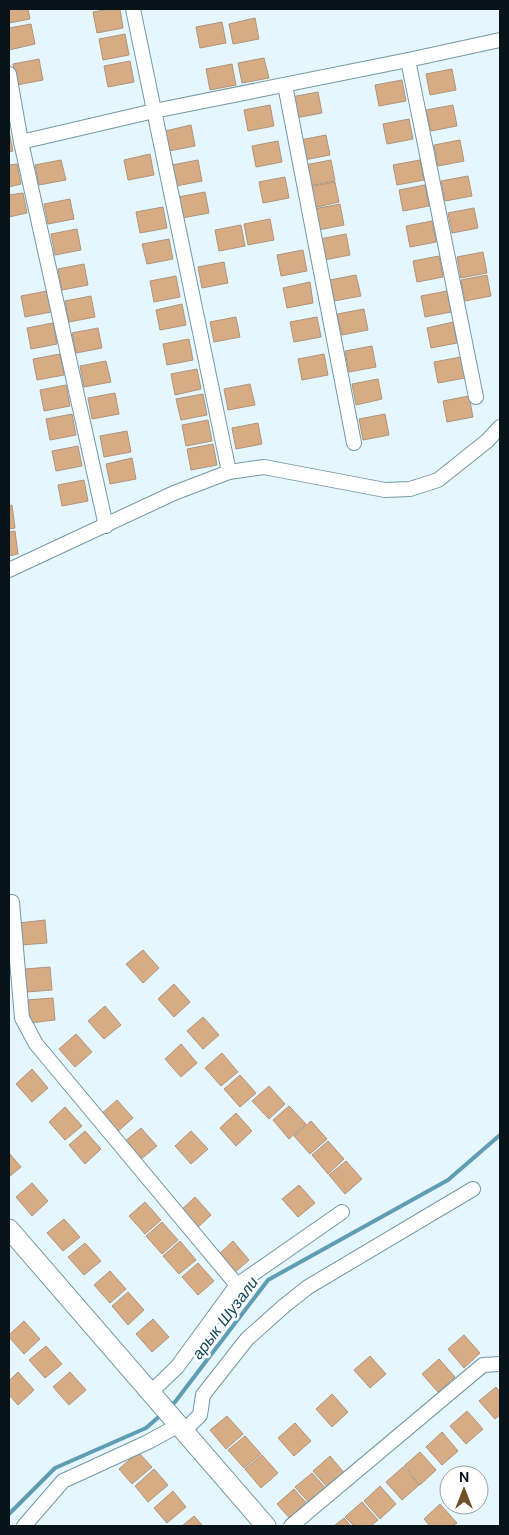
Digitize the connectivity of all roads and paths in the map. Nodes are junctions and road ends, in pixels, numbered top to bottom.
1 (132, 9) edge
2 (500, 40) edge
3 (408, 60) junction
4 (9, 74) edge
5 (285, 85) junction
6 (154, 111) junction
7 (21, 142) junction
8 (476, 397) dead end
9 (500, 427) edge
10 (354, 442) dead end
11 (229, 472) junction
12 (106, 526) junction
13 (9, 570) edge
14 (12, 902) dead end
15 (473, 1188) dead end
16 (342, 1212) dead end
17 (9, 1229) edge
18 (237, 1285) junction
19 (500, 1364) edge
20 (155, 1398) junction
21 (179, 1425) junction
22 (24, 1526) edge
23 (266, 1526) edge
24 (291, 1526) edge

1 - 6 street
2 - 3 street
3 - 5 street
3 - 8 street
4 - 7 street
5 - 6 street
5 - 10 street
6 - 7 street
6 - 11 street
7 - 12 street
9 - 11 street
11 - 12 street
12 - 13 street
14 - 18 street
15 - 21 street
16 - 18 street
17 - 20 main road
18 - 20 street
19 - 24 street
20 - 21 main road
21 - 22 street
21 - 23 main road

